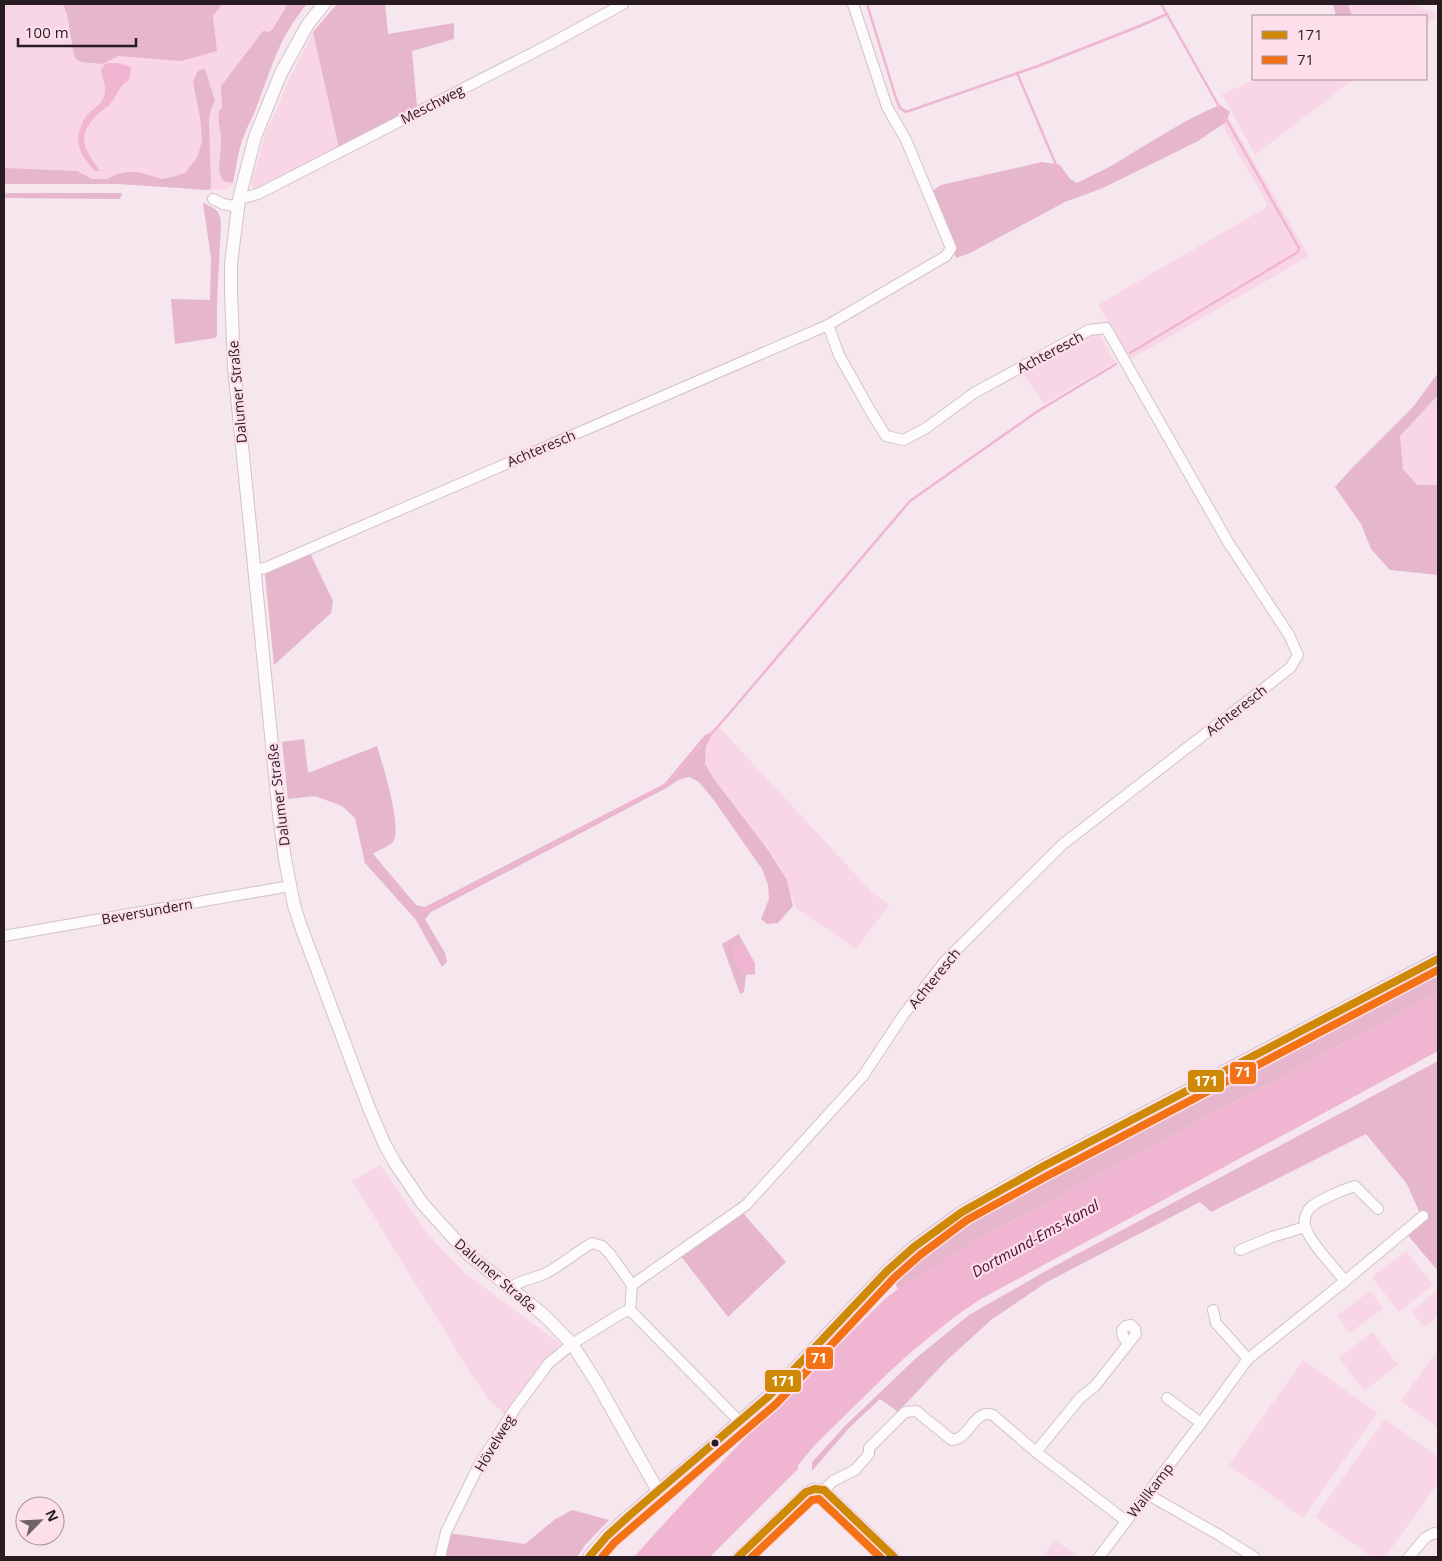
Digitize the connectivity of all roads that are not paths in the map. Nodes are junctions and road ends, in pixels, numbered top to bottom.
1 (324, 4) edge
2 (623, 4) edge
3 (853, 4) edge
4 (213, 199) dead end
5 (238, 203) junction
6 (828, 325) junction
7 (254, 570) junction
8 (290, 886) junction
9 (4, 936) edge
10 (1438, 959) edge
11 (1378, 1209) dead end
12 (1422, 1216) dead end
13 (1305, 1227) junction
14 (1240, 1250) dead end
15 (1346, 1282) junction
16 (632, 1285) junction
17 (510, 1288) junction
18 (630, 1310) junction
19 (1213, 1310) dead end
20 (1128, 1343) dead end
21 (572, 1344) junction
22 (1248, 1359) junction
23 (1167, 1398) dead end
24 (740, 1422) junction
25 (1201, 1423) junction
26 (1036, 1452) junction
27 (824, 1490) junction
28 (658, 1491) junction
29 (1146, 1494) junction
30 (1126, 1521) junction
31 (1438, 1534) edge
32 (440, 1557) edge
33 (589, 1557) edge
34 (738, 1557) edge
35 (894, 1557) edge
36 (1099, 1557) edge
37 (1254, 1557) edge
38 (1409, 1557) edge

1 - 5 main road, Dalumer Straße
2 - 5 street, Meschweg
3 - 6 street, Achteresch
4 - 5 street
5 - 7 main road, Dalumer Straße
6 - 7 street, Achteresch
6 - 16 street, Achteresch
7 - 8 main road, Dalumer Straße
8 - 9 street, Beversundern
8 - 17 main road, Dalumer Straße
10 - 24 main road
11 - 13 street
12 - 15 street, Wallkamp
13 - 14 street
13 - 15 street
15 - 22 street, Wallkamp
16 - 17 street
16 - 18 street
17 - 21 main road, Dalumer Straße
18 - 21 street, Hövelweg
18 - 24 street
19 - 22 street
20 - 26 street
21 - 28 main road, Dalumer Straße
21 - 32 street, Hövelweg
22 - 25 street, Wallkamp
23 - 25 street
24 - 28 main road
25 - 29 street, Wallkamp
26 - 27 street
26 - 30 street
27 - 34 street
27 - 35 street
28 - 33 main road
29 - 30 street, Wallkamp
29 - 37 street
30 - 36 street, Wallkamp
31 - 38 street

